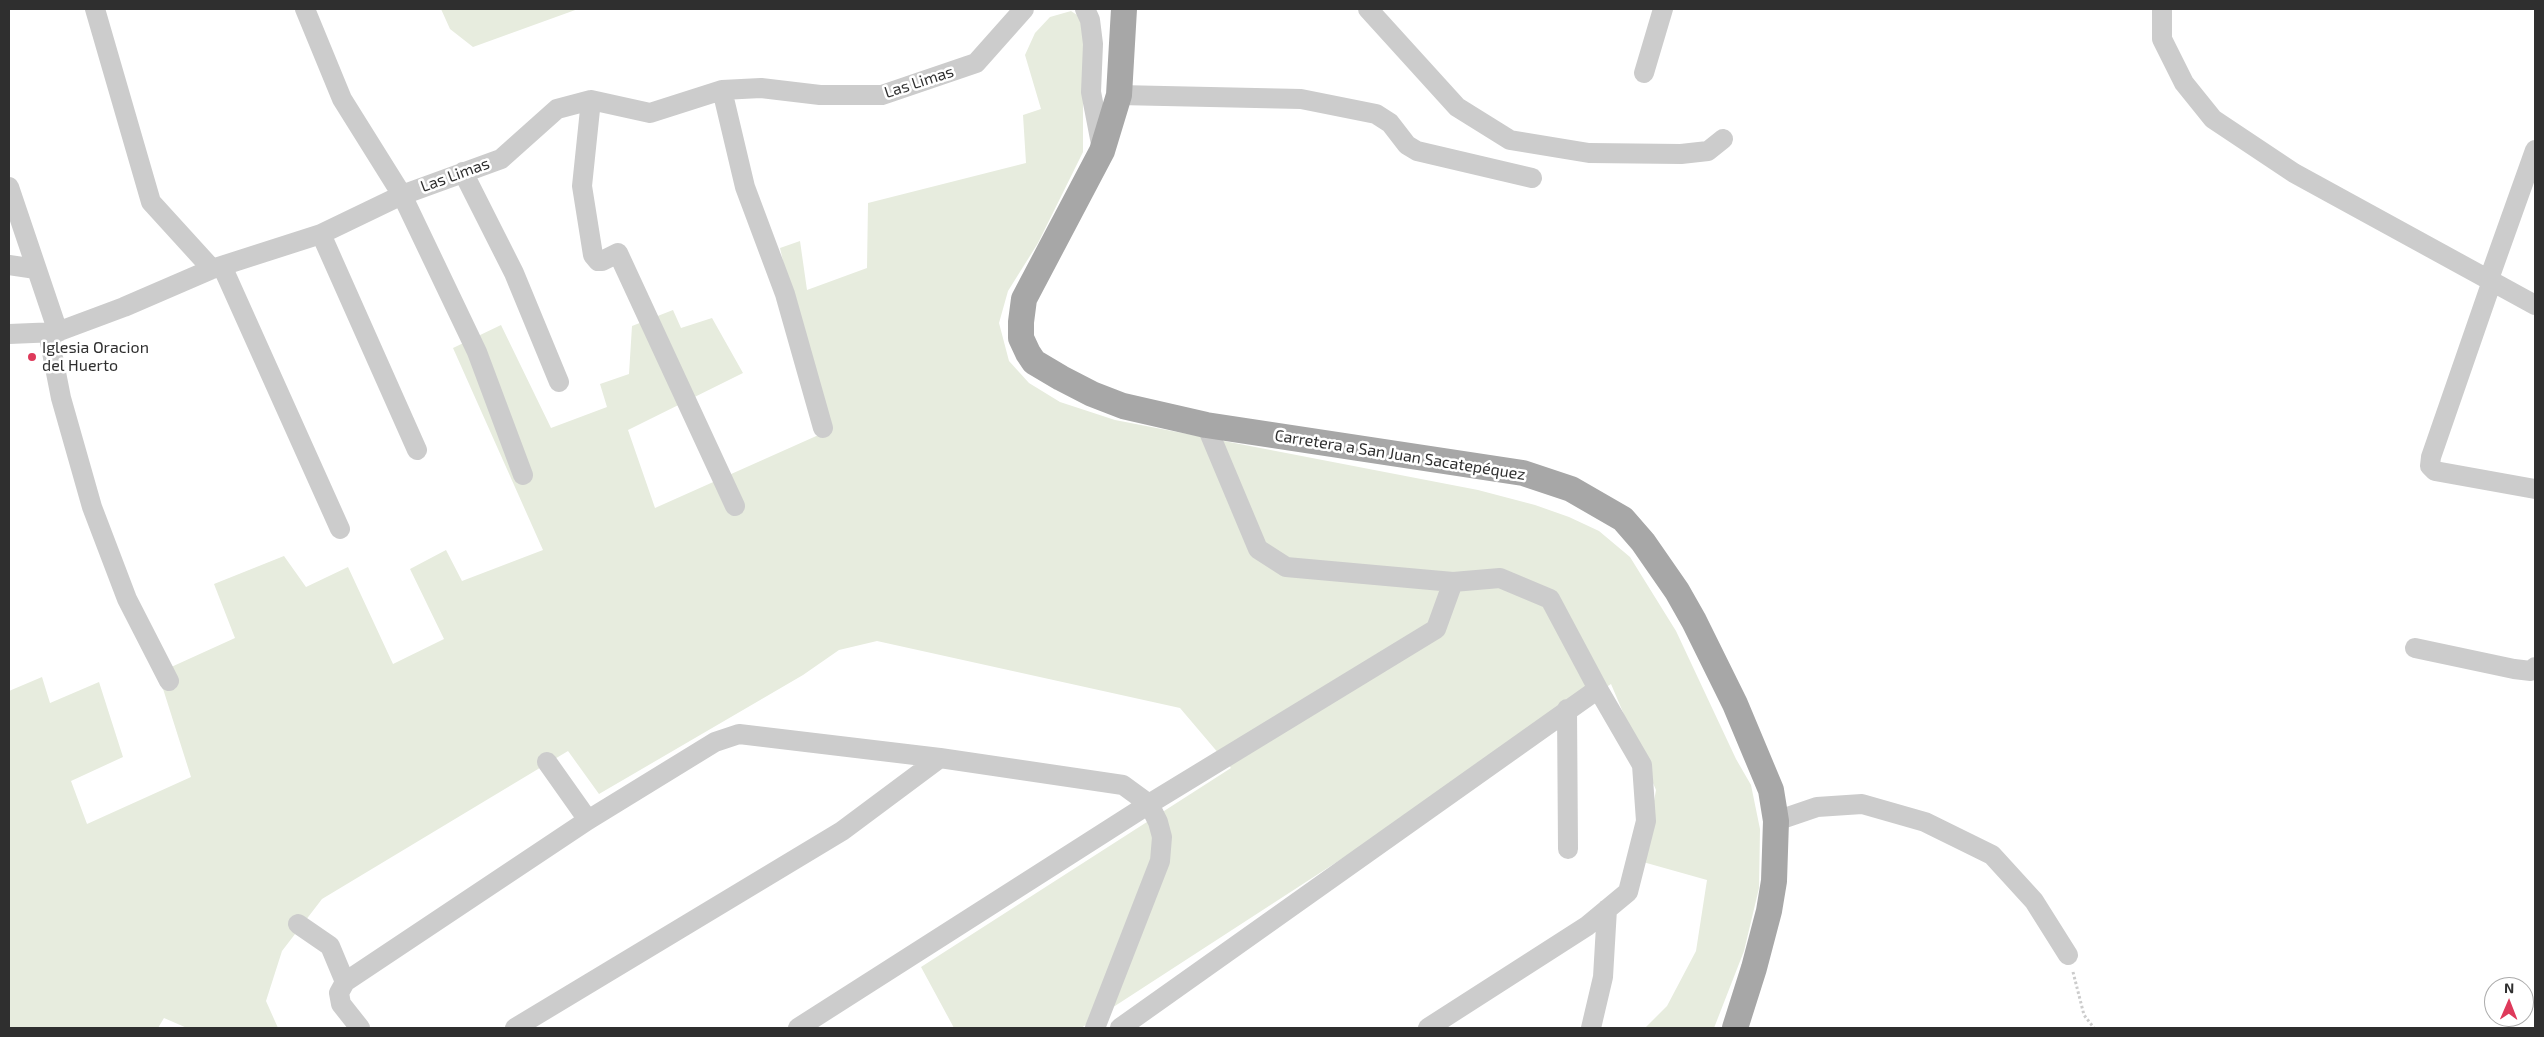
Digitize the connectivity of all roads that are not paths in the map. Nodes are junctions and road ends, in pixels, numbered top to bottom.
1 (95, 9) edge
2 (305, 9) edge
3 (1024, 9) edge
4 (1085, 9) edge
5 (1124, 9) edge
6 (1368, 9) edge
7 (1663, 9) edge
8 (2162, 9) edge
9 (1644, 73) dead end
10 (722, 90) junction
11 (1119, 95) junction
12 (591, 100) junction
13 (1723, 139) dead end
14 (2535, 150) edge
15 (1102, 151) junction
16 (463, 172) junction
17 (1532, 178) dead end
18 (9, 187) edge
19 (402, 195) junction
20 (321, 234) junction
21 (9, 265) edge
22 (217, 267) junction
23 (36, 269) junction
24 (2490, 280) junction
25 (2535, 305) edge
26 (53, 332) junction
27 (9, 334) edge
28 (559, 382) dead end
29 (1206, 425) junction
30 (823, 428) dead end
31 (417, 450) dead end
32 (523, 475) dead end
33 (2535, 489) edge
34 (735, 506) dead end
35 (340, 528) dead end
36 (1453, 582) junction
37 (2415, 648) dead end
38 (2535, 667) edge
39 (169, 681) dead end
40 (1598, 689) junction
41 (1567, 709) junction
42 (940, 758) junction
43 (547, 762) dead end
44 (1149, 804) junction
45 (588, 820) junction
46 (1776, 821) junction
47 (1568, 849) dead end
48 (1607, 910) junction
49 (298, 924) dead end
50 (2068, 955) road end
51 (345, 982) junction
52 (360, 1028) edge
53 (515, 1028) edge
54 (798, 1028) edge
55 (1095, 1028) edge
56 (1120, 1028) edge
57 (1428, 1028) edge
58 (1591, 1028) edge
59 (1735, 1028) edge

1 - 22 street
2 - 19 street
3 - 10 street, Las Limas
4 - 15 street
5 - 11 main road, Carretera a San Juan Sacatepéquez
6 - 13 street
7 - 9 street
8 - 24 street
10 - 12 street, Las Limas
10 - 30 street
11 - 15 main road, Carretera a San Juan Sacatepéquez
11 - 17 street
12 - 16 street, Las Limas
12 - 34 street
14 - 24 street
15 - 29 main road, Carretera a San Juan Sacatepéquez
16 - 19 street, Las Limas
16 - 28 street
18 - 23 street
19 - 20 street, Las Limas
19 - 32 street
20 - 22 street, Las Limas
20 - 31 street
21 - 23 street
22 - 26 street, Las Limas
22 - 35 street
23 - 26 street
24 - 25 street
24 - 33 street
26 - 27 street, Las Limas
26 - 39 street
29 - 36 street
29 - 46 main road, Carretera a San Juan Sacatepéquez
36 - 40 street
36 - 44 street
37 - 38 street
40 - 41 street
40 - 48 street
41 - 47 street
41 - 56 street
42 - 44 street
42 - 45 street
42 - 53 street
43 - 45 street
44 - 54 street
44 - 55 street
45 - 51 street
46 - 50 street
46 - 59 main road, Carretera a San Juan Sacatepéquez
48 - 57 street
48 - 58 street
49 - 51 street
51 - 52 street

